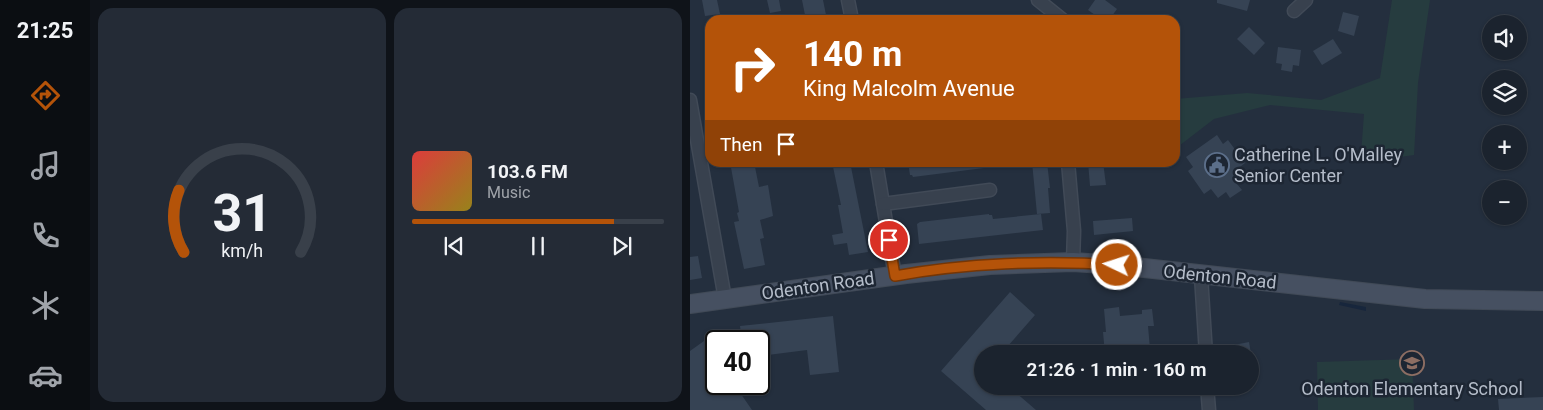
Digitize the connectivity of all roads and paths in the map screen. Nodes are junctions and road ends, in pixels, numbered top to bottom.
1 (851, 0) edge
2 (1038, 0) edge
3 (1306, 0) edge
4 (1294, 11) dead end
5 (852, 15) edge
6 (1057, 15) edge
7 (690, 100) edge
8 (877, 167) edge
9 (1068, 167) edge
10 (990, 190) dead end
11 (883, 204) junction
12 (1073, 262) junction
13 (895, 276) junction
14 (1201, 276) junction
15 (725, 299) junction
16 (1543, 301) edge
17 (690, 304) edge
18 (1205, 345) edge
19 (1208, 395) edge
20 (1209, 410) edge

1 - 5 street
2 - 6 street
3 - 4 street
7 - 15 street
8 - 11 street
9 - 12 street
10 - 11 street
11 - 13 street
12 - 13 street, Odenton Road
12 - 14 street, Odenton Road
13 - 15 street, Odenton Road
14 - 16 street, Odenton Road
14 - 18 street
15 - 17 street, Odenton Road
19 - 20 street

